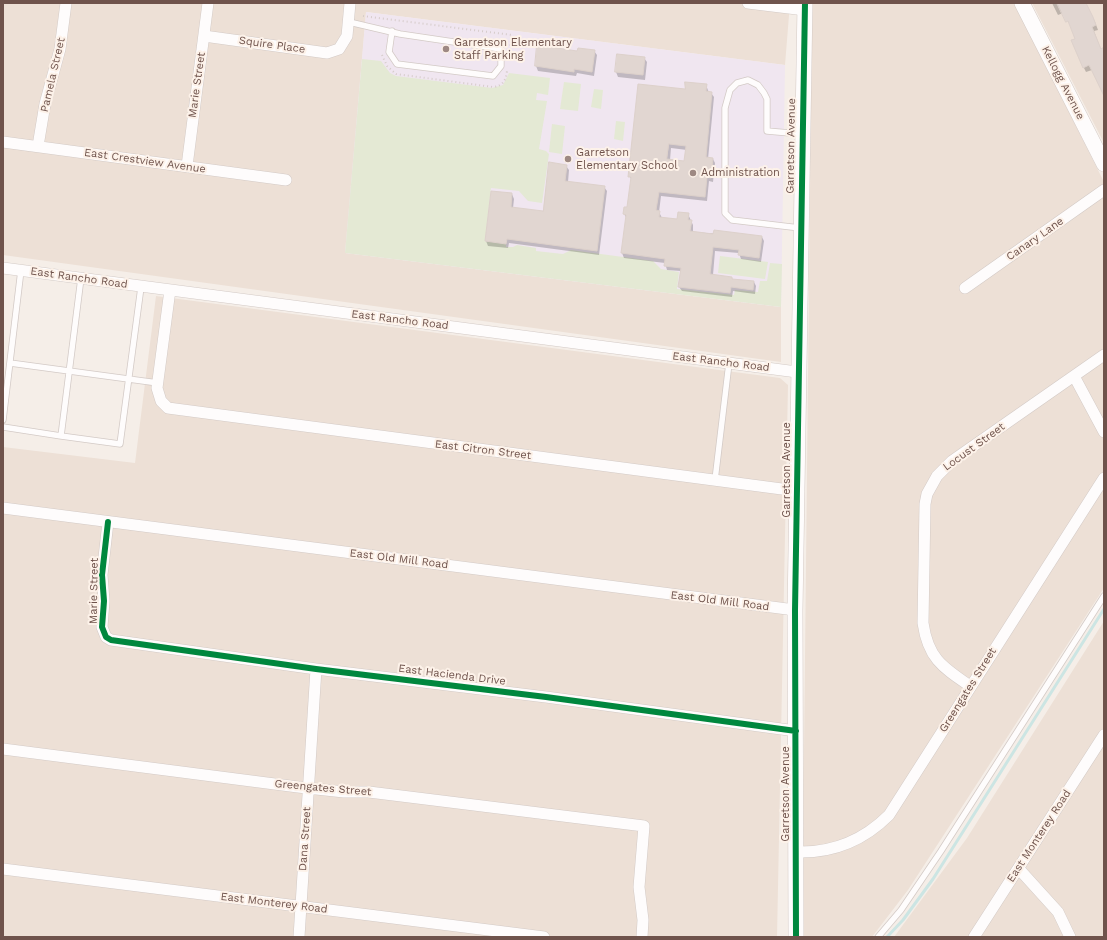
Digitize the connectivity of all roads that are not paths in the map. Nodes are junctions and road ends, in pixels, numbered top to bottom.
1 (66, 3) edge
2 (208, 3) edge
3 (350, 3) edge
4 (748, 3) edge
5 (1022, 3) edge
6 (805, 7) edge
7 (349, 22) junction
8 (392, 31) junction
9 (204, 36) junction
10 (801, 134) junction
11 (3, 142) edge
12 (38, 146) junction
13 (1104, 164) edge
14 (187, 166) junction
15 (286, 180) dead end
16 (1104, 190) edge
17 (800, 228) junction
18 (3, 268) edge
19 (21, 270) junction
20 (81, 278) junction
21 (141, 287) junction
22 (965, 288) dead end
23 (170, 290) junction
24 (1104, 355) edge
25 (10, 363) junction
26 (729, 363) junction
27 (69, 371) junction
28 (797, 372) junction
29 (1074, 376) junction
30 (128, 379) junction
31 (158, 383) junction
32 (3, 420) edge
33 (3, 426) edge
34 (1104, 432) edge
35 (61, 436) junction
36 (1104, 478) edge
37 (715, 480) junction
38 (797, 491) junction
39 (3, 508) edge
40 (108, 522) junction
41 (1104, 596) edge
42 (795, 610) junction
43 (106, 637) joint
44 (316, 669) junction
45 (970, 686) junction
46 (796, 731) junction
47 (1104, 735) edge
48 (1101, 747) edge
49 (3, 749) edge
50 (309, 788) junction
51 (797, 852) junction
52 (3, 869) edge
53 (1019, 869) junction
54 (301, 907) junction
55 (299, 937) edge
56 (544, 937) edge
57 (642, 937) edge
58 (796, 937) edge
59 (878, 937) edge
60 (974, 937) edge
61 (1070, 937) edge

1 - 12 street, Pamela Street
2 - 9 street, Marie Street
3 - 7 street
4 - 6 street
5 - 13 street, Kellogg Avenue
6 - 10 street, Garretson Avenue
7 - 8 lane
7 - 9 street, Squire Place
8 - 8 lane
9 - 14 street, Marie Street
10 - 17 street, Garretson Avenue
10 - 17 lane
11 - 12 street, East Crestview Avenue
12 - 14 street, East Crestview Avenue
14 - 15 street, East Crestview Avenue
16 - 22 street, Canary Lane
17 - 28 street, Garretson Avenue
18 - 19 street, East Rancho Road
19 - 20 street, East Rancho Road
19 - 25 lane
20 - 21 street, East Rancho Road
20 - 27 lane
21 - 23 street, East Rancho Road
21 - 30 lane
23 - 26 street, East Rancho Road
23 - 31 street
24 - 29 street, Locust Street
25 - 27 lane
25 - 32 lane
26 - 28 street, East Rancho Road
26 - 37 lane
27 - 30 lane
27 - 35 lane
28 - 38 street, Garretson Avenue
29 - 34 street
29 - 45 street, Locust Street
30 - 31 lane
30 - 35 lane
31 - 37 street, East Citron Street
33 - 35 lane
36 - 45 street, Greengates Street
37 - 38 street, East Citron Street
38 - 42 street, Garretson Avenue
39 - 40 street, East Old Mill Road
40 - 42 street, East Old Mill Road
40 - 43 street, Marie Street
41 - 59 lane
42 - 46 street, Garretson Avenue
43 - 44 street, East Hacienda Drive
44 - 46 street, East Hacienda Drive
44 - 50 street, Dana Street
45 - 51 street, Greengates Street
46 - 51 street, Garretson Avenue
47 - 48 street, East Monterey Road
48 - 53 street, East Monterey Road
49 - 50 street, Greengates Street
50 - 54 street, Dana Street
50 - 57 street, Greengates Street
51 - 58 street, Garretson Avenue
52 - 54 street, East Monterey Road
53 - 60 street, East Monterey Road
53 - 61 street
54 - 55 street, Dana Street
54 - 56 street, East Monterey Road

